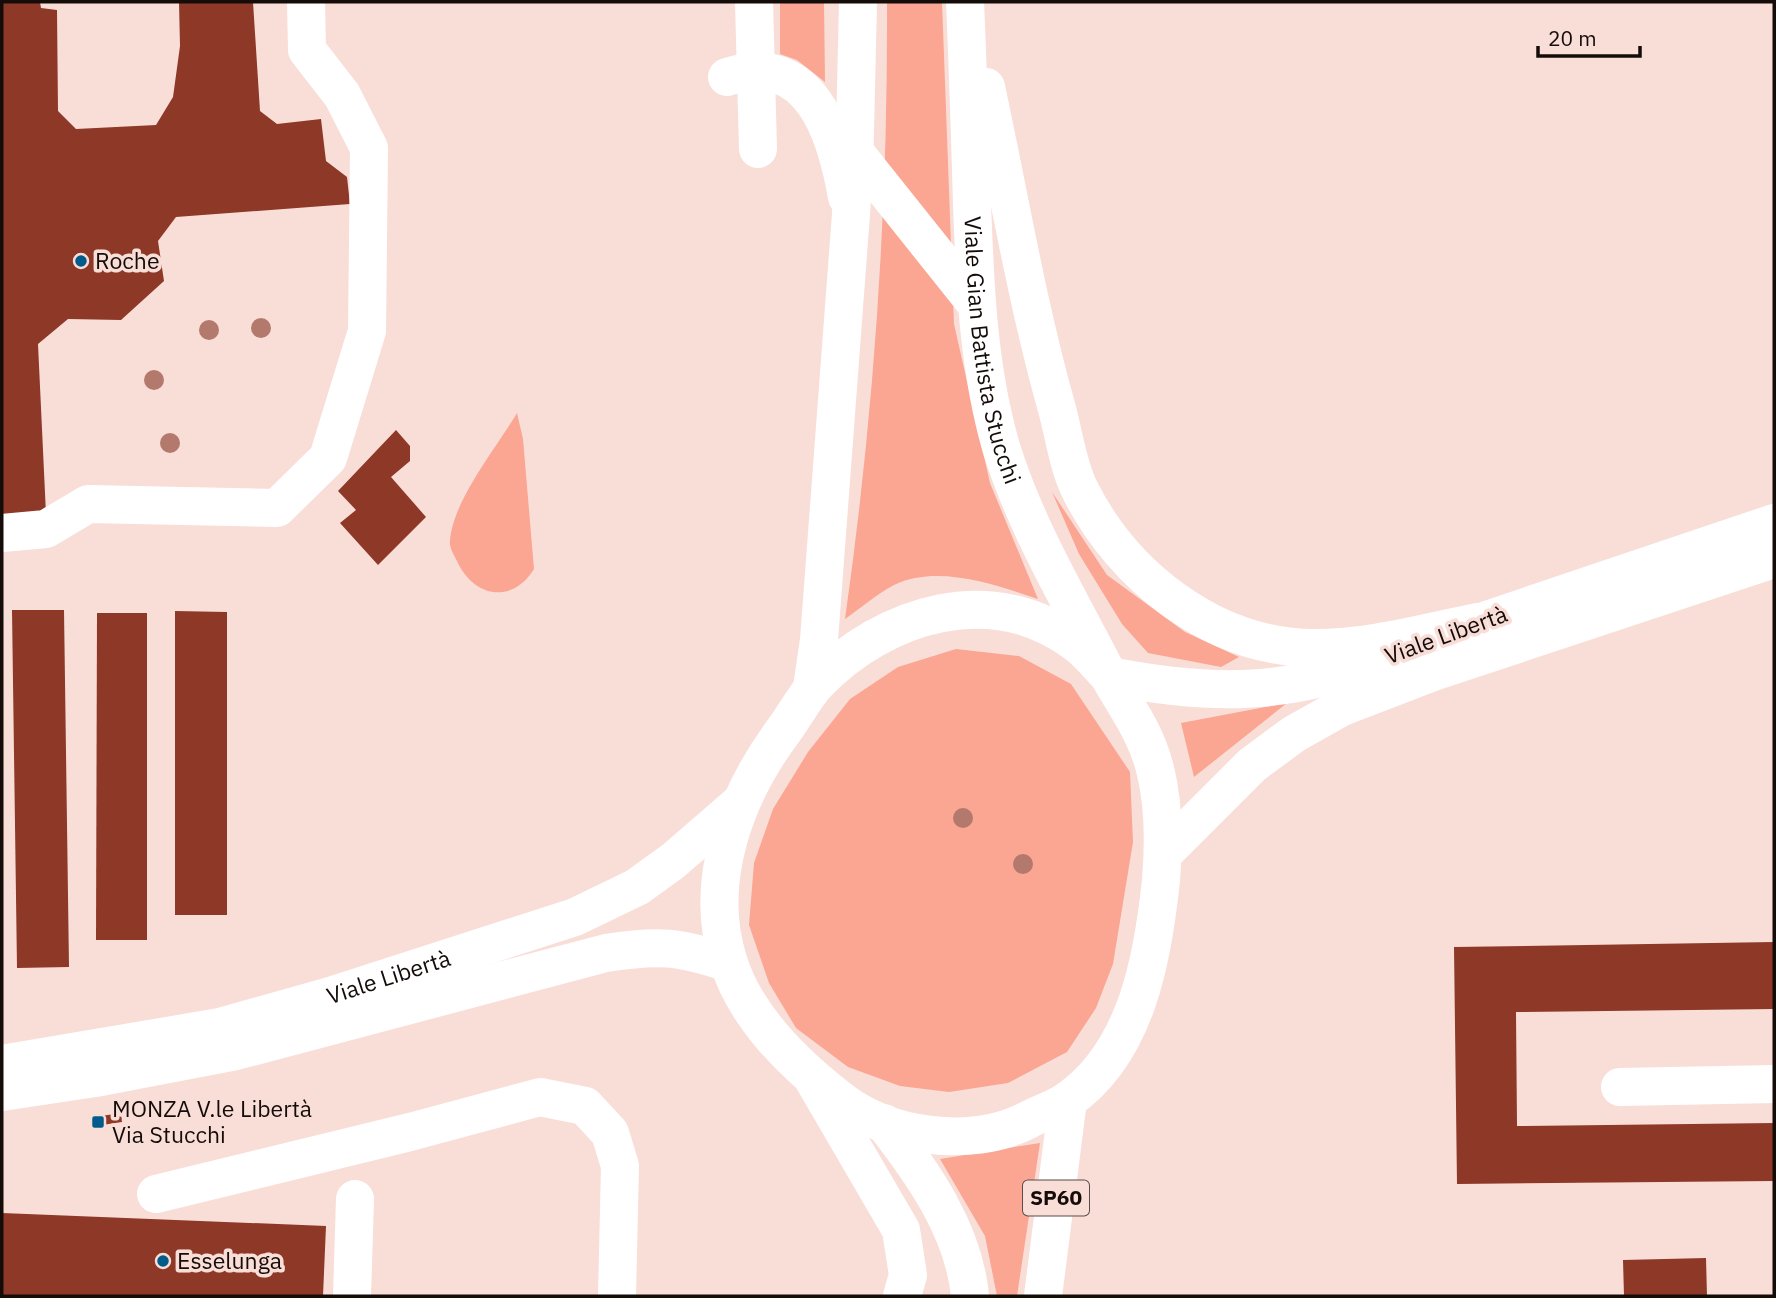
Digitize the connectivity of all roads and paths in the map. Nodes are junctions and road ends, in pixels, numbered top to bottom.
1 (306, 2) edge
2 (754, 2) edge
3 (858, 2) edge
4 (967, 2) edge
5 (742, 74) junction
6 (758, 149) dead end
7 (855, 150) junction
8 (850, 211) junction
9 (976, 304) junction
10 (1774, 523) edge
11 (2, 533) edge
12 (1774, 559) edge
13 (1478, 622) junction
14 (1109, 676) junction
15 (812, 688) junction
16 (740, 803) junction
17 (1163, 854) junction
18 (728, 963) junction
19 (2, 1064) edge
20 (813, 1079) junction
21 (1774, 1084) edge
22 (1620, 1087) dead end
23 (2, 1092) edge
24 (1068, 1100) junction
25 (884, 1123) junction
26 (156, 1194) dead end
27 (355, 1199) dead end
28 (352, 1296) edge
29 (617, 1296) edge
30 (902, 1296) edge
31 (970, 1296) edge
32 (1043, 1296) edge

1 - 11 main road
2 - 5 main road
3 - 7 main road, Viale Gian Battista Stucchi
4 - 9 main road, Viale Gian Battista Stucchi
4 - 13 main road
5 - 6 main road
5 - 8 main road
7 - 8 main road, Viale Gian Battista Stucchi
7 - 9 main road
8 - 15 main road, Viale Gian Battista Stucchi
9 - 14 main road, Viale Gian Battista Stucchi
10 - 13 main road, Viale Libertà
12 - 17 main road, Viale Libertà
13 - 14 main road, Viale Libertà
14 - 15 main road, Viale Gian Battista Stucchi
14 - 17 main road, Viale Gian Battista Stucchi
15 - 16 main road, Viale Gian Battista Stucchi
16 - 18 main road, Viale Gian Battista Stucchi
16 - 19 main road, Viale Libertà
17 - 24 main road, Viale Gian Battista Stucchi
18 - 20 main road, Viale Gian Battista Stucchi
18 - 23 main road, Viale Libertà
20 - 25 main road, Viale Gian Battista Stucchi
20 - 30 main road
21 - 22 main road
24 - 25 main road, Viale Gian Battista Stucchi
24 - 32 main road, SP60
25 - 31 main road, Viale Gian Battista Stucchi
26 - 29 main road
27 - 28 main road

